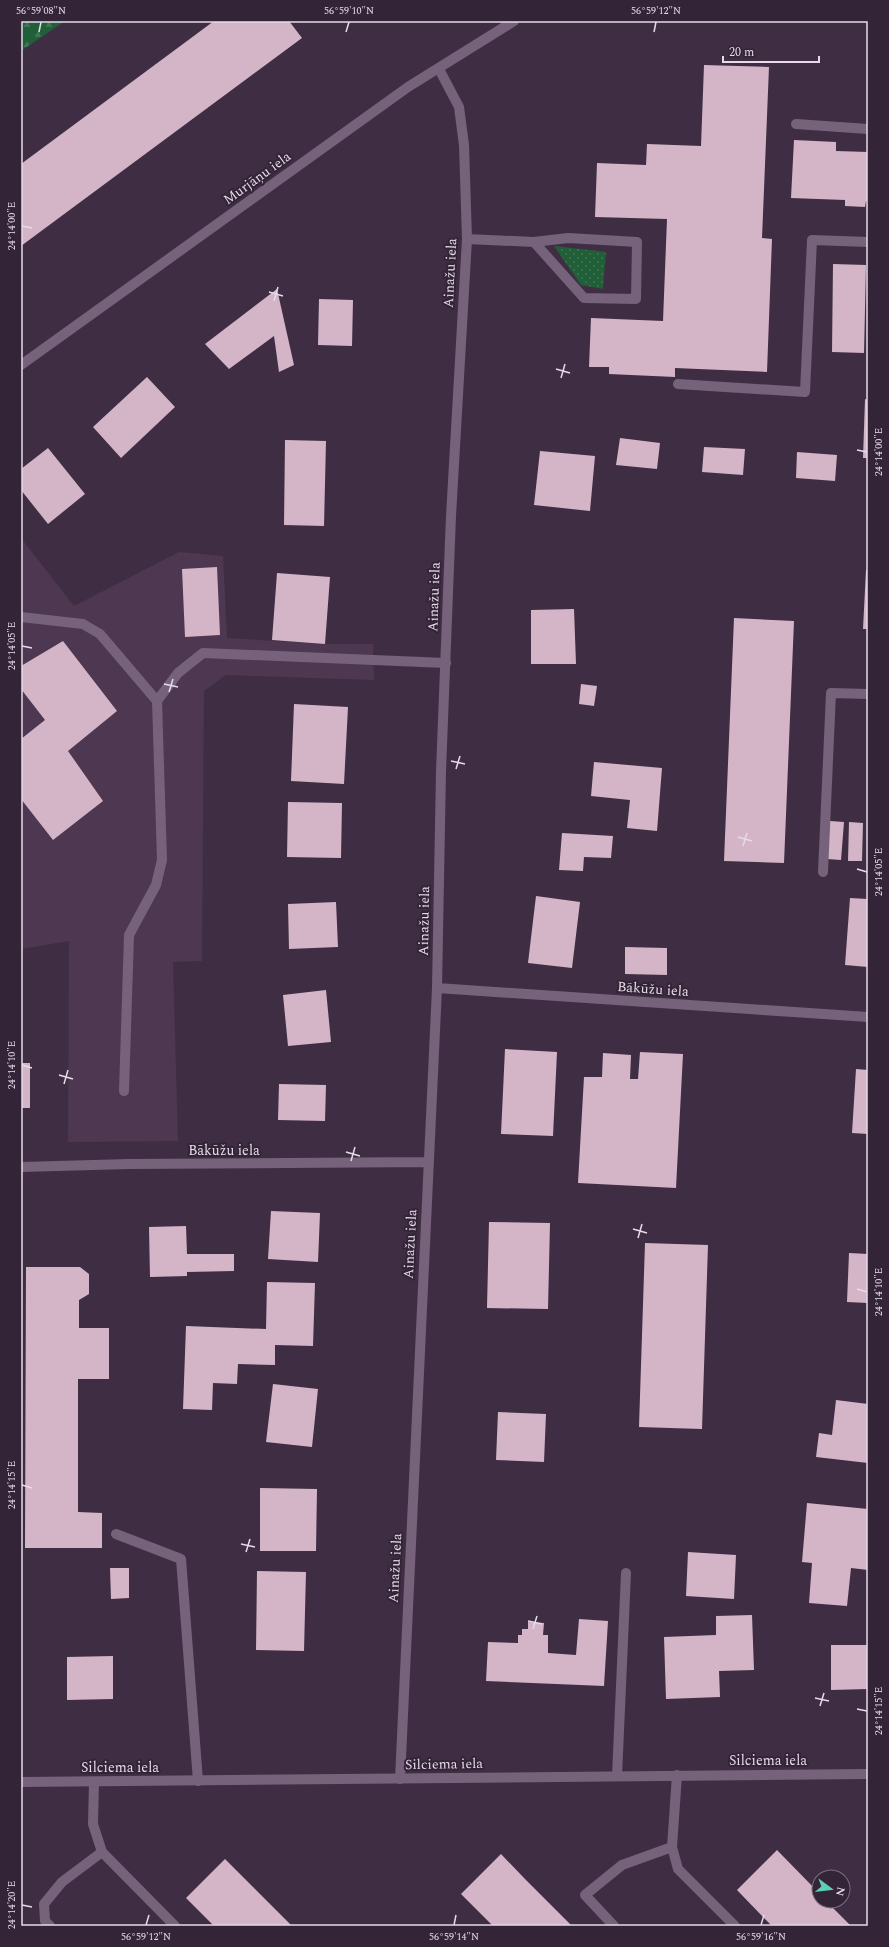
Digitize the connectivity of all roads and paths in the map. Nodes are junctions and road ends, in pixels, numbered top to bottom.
1 (514, 21) edge
2 (439, 69) junction
3 (796, 124) dead end
4 (868, 129) edge
5 (467, 239) junction
6 (534, 242) junction
7 (868, 242) edge
8 (21, 365) edge
9 (678, 384) dead end
10 (21, 617) edge
11 (446, 663) junction
12 (868, 694) edge
13 (157, 701) junction
14 (823, 872) dead end
15 (437, 988) junction
16 (868, 1017) edge
17 (124, 1091) dead end
18 (427, 1162) junction
19 (21, 1167) edge
20 (116, 1534) dead end
21 (626, 1573) dead end
22 (868, 1774) edge
23 (677, 1775) junction
24 (617, 1776) junction
25 (400, 1778) junction
26 (198, 1781) junction
27 (21, 1782) edge
28 (94, 1782) junction
29 (672, 1847) junction
30 (102, 1852) junction
31 (50, 1926) edge
32 (175, 1926) edge
33 (614, 1926) edge
34 (735, 1926) edge

1 - 2 street, Murjāņu iela
2 - 5 street, Ainažu iela
2 - 8 street, Murjāņu iela
3 - 4 street
5 - 6 street
5 - 11 street, Ainažu iela
6 - 6 street
7 - 9 street
10 - 13 street
11 - 13 street
11 - 15 street, Ainažu iela
12 - 14 street
13 - 17 street
15 - 16 street, Bākūžu iela
15 - 18 street, Ainažu iela
18 - 19 street, Bākūžu iela
18 - 25 street, Ainažu iela
20 - 26 street
21 - 24 street
22 - 23 street, Silciema iela
23 - 24 street, Silciema iela
23 - 29 street
24 - 25 street, Silciema iela
25 - 26 street, Silciema iela
26 - 28 street, Silciema iela
27 - 28 street, Silciema iela
28 - 30 street
29 - 33 street
29 - 34 street
30 - 31 street
30 - 32 street

